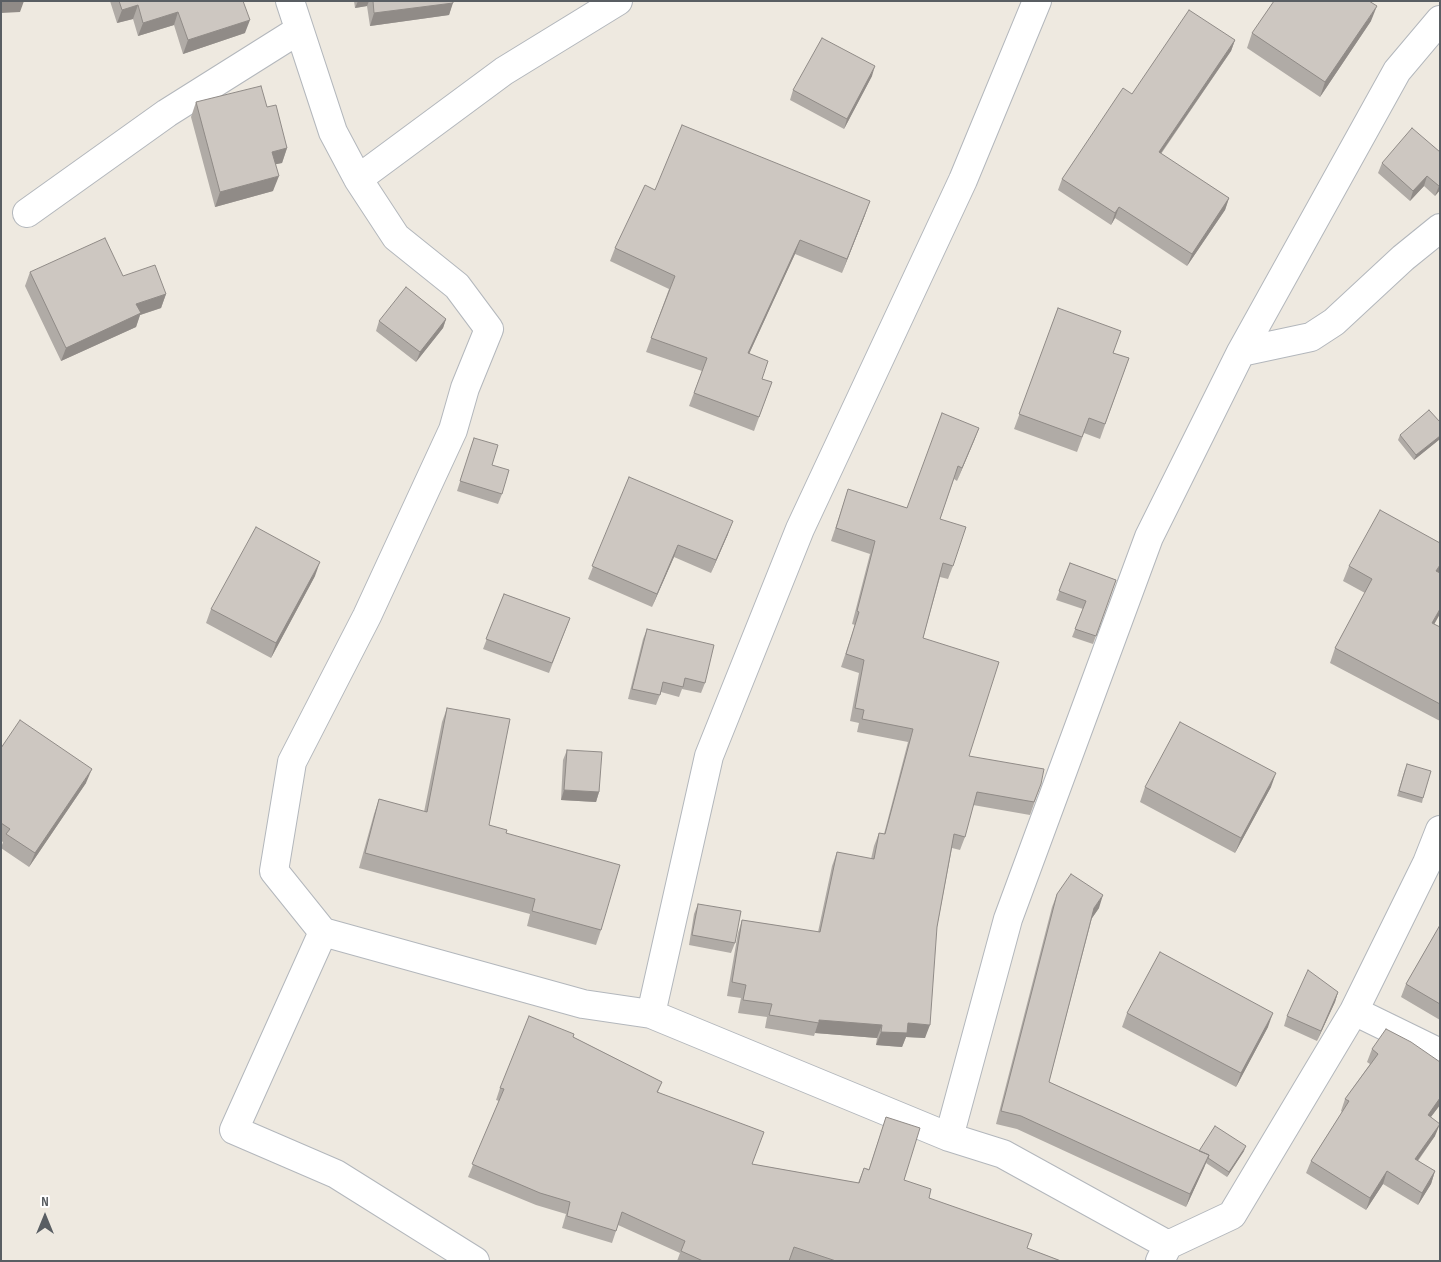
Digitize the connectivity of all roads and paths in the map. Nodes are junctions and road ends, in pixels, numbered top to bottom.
1 (290, 1) edge
2 (618, 1) edge
3 (1037, 1) edge
4 (1440, 20) edge
5 (299, 30) junction
6 (358, 179) junction
7 (28, 213) dead end
8 (1440, 228) edge
9 (1241, 352) junction
10 (1440, 830) edge
11 (323, 932) junction
12 (1354, 1011) junction
13 (650, 1014) junction
14 (1440, 1053) edge
15 (949, 1137) junction
16 (1164, 1253) edge
17 (475, 1261) edge

1 - 5 street
2 - 6 street
3 - 13 street
4 - 9 street
5 - 6 street
5 - 7 street
6 - 11 street
8 - 9 street
9 - 15 street
10 - 12 street
11 - 13 street
11 - 17 street
12 - 14 street
12 - 16 street
13 - 15 street
15 - 16 street

